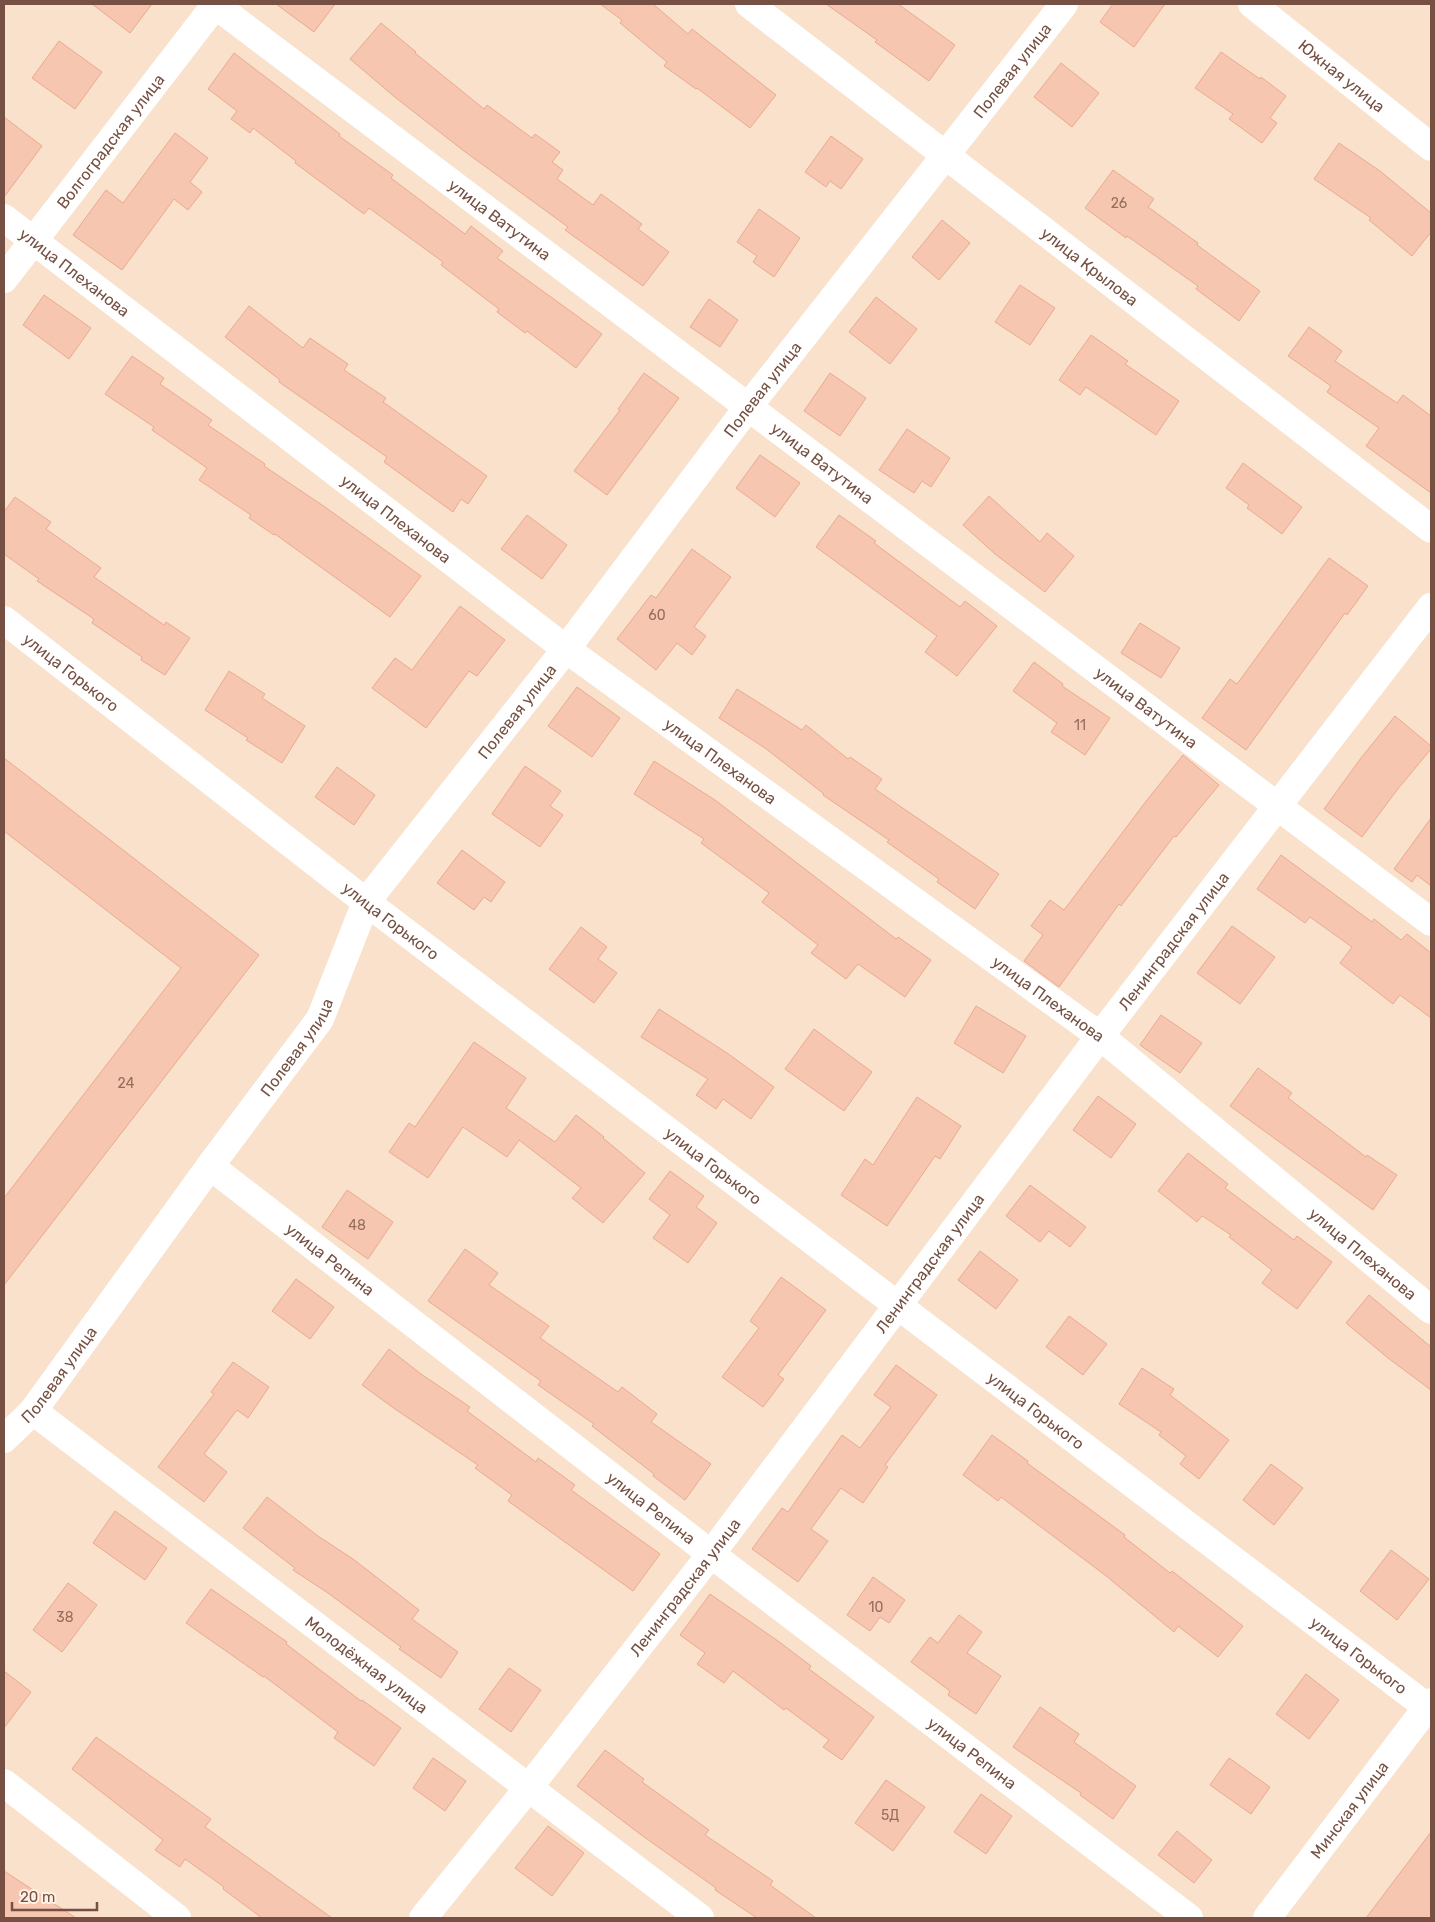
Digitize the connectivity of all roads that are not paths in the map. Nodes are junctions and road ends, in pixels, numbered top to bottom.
1 (215, 4) edge
2 (749, 4) edge
3 (1064, 4) edge
4 (1252, 4) edge
5 (1431, 147) edge
6 (945, 154) junction
7 (4, 218) edge
8 (33, 240) junction
9 (4, 279) edge
10 (748, 407) junction
11 (1431, 529) edge
12 (1431, 607) edge
13 (4, 620) edge
14 (566, 648) junction
15 (1277, 806) junction
16 (366, 902) junction
17 (1431, 922) edge
18 (1100, 1036) junction
19 (210, 1166) junction
20 (897, 1304) junction
21 (1431, 1310) edge
22 (33, 1410) junction
23 (4, 1439) edge
24 (711, 1554) junction
25 (1429, 1704) edge
26 (4, 1782) edge
27 (529, 1787) junction
28 (177, 1918) edge
29 (423, 1918) edge
30 (700, 1918) edge
31 (1189, 1918) edge
32 (1267, 1918) edge

1 - 8 street, Волгоградская улица
1 - 10 street, улица Ватутина
2 - 6 street, улица Крылова
3 - 6 street, Полевая улица
4 - 5 street, Южная улица
6 - 10 street, Полевая улица
6 - 11 street, улица Крылова
7 - 8 street, улица Плеханова
8 - 9 street, Волгоградская улица
8 - 14 street, улица Плеханова
10 - 14 street, Полевая улица
10 - 15 street, улица Ватутина
12 - 15 street, Ленинградская улица
13 - 16 street, улица Горького
14 - 16 street, Полевая улица
14 - 18 street, улица Плеханова
15 - 17 street, улица Ватутина
15 - 18 street, Ленинградская улица
16 - 19 street, Полевая улица
16 - 20 street, улица Горького
18 - 20 street, Ленинградская улица
18 - 21 street, улица Плеханова
19 - 22 street, Полевая улица
19 - 24 street, улица Репина
20 - 24 street, Ленинградская улица
20 - 25 street, улица Горького
22 - 23 street, Полевая улица
22 - 27 street, Молодёжная улица
24 - 27 street, Ленинградская улица
24 - 31 street, улица Репина
25 - 32 street, Минская улица
26 - 28 street
27 - 29 street, Ленинградская улица
27 - 30 street, Молодёжная улица

